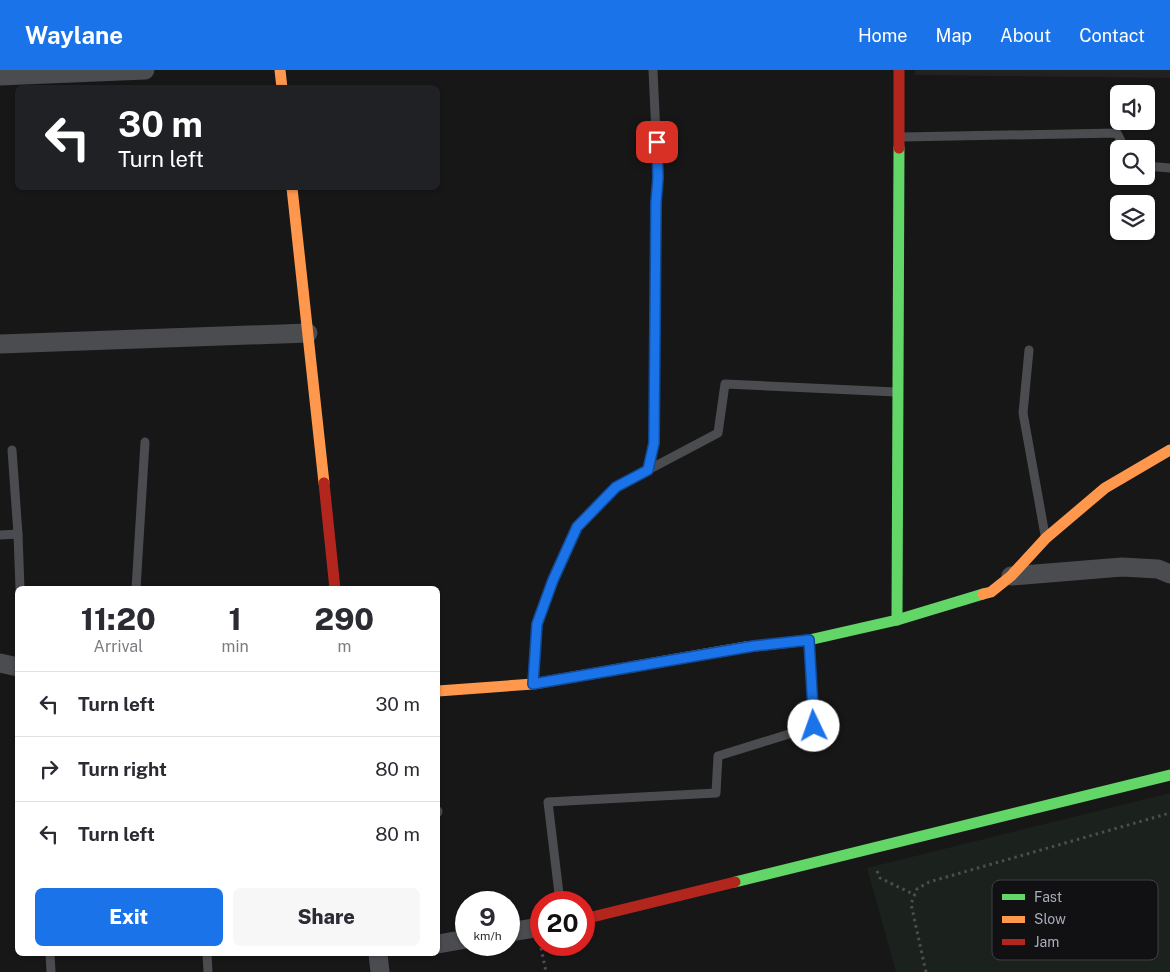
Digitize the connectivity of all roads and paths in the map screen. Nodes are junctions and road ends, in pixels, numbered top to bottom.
1 (145, 70) edge
2 (280, 70) edge
3 (653, 70) edge
4 (899, 70) edge
5 (0, 76) edge
6 (282, 85) edge
7 (898, 137) junction
8 (1120, 140) edge
9 (1155, 167) edge
10 (1170, 168) edge
11 (292, 190) edge
12 (308, 333) junction
13 (0, 344) edge
14 (1029, 350) dead end
15 (898, 392) junction
16 (145, 442) dead end
17 (12, 450) dead end
18 (1170, 450) edge
19 (648, 470) junction
20 (18, 534) junction
21 (0, 535) edge
22 (1046, 538) junction
23 (1170, 574) edge
24 (1011, 576) junction
25 (20, 586) edge
26 (136, 586) edge
27 (335, 586) edge
28 (898, 620) junction
29 (809, 640) junction
30 (0, 663) edge
31 (15, 666) edge
32 (533, 684) junction
33 (440, 691) edge
34 (1170, 774) edge
35 (1170, 813) edge
36 (880, 878) dead end
37 (559, 891) edge
38 (915, 895) junction
39 (595, 915) edge
40 (455, 941) edge
41 (440, 944) edge
42 (50, 956) edge
43 (207, 956) edge
44 (378, 956) edge
45 (543, 956) edge
46 (51, 972) edge
47 (208, 972) edge
48 (380, 972) edge
49 (546, 972) edge
50 (926, 972) edge

1 - 5 street
2 - 6 street
3 - 19 lane
4 - 7 street
7 - 8 lane
7 - 15 street
9 - 10 lane
11 - 12 street
12 - 13 street
12 - 27 street
14 - 22 lane
15 - 19 lane
15 - 28 street
16 - 26 lane
17 - 20 lane
18 - 22 street
19 - 32 lane
20 - 21 lane
20 - 25 lane
22 - 24 street
23 - 24 street
24 - 28 street
28 - 29 street
29 - 32 street
29 - 37 lane
30 - 31 street
32 - 33 street
34 - 39 street
35 - 38 path
36 - 38 path
38 - 50 path
40 - 41 street
42 - 46 lane
43 - 47 lane
44 - 48 street
45 - 49 path

